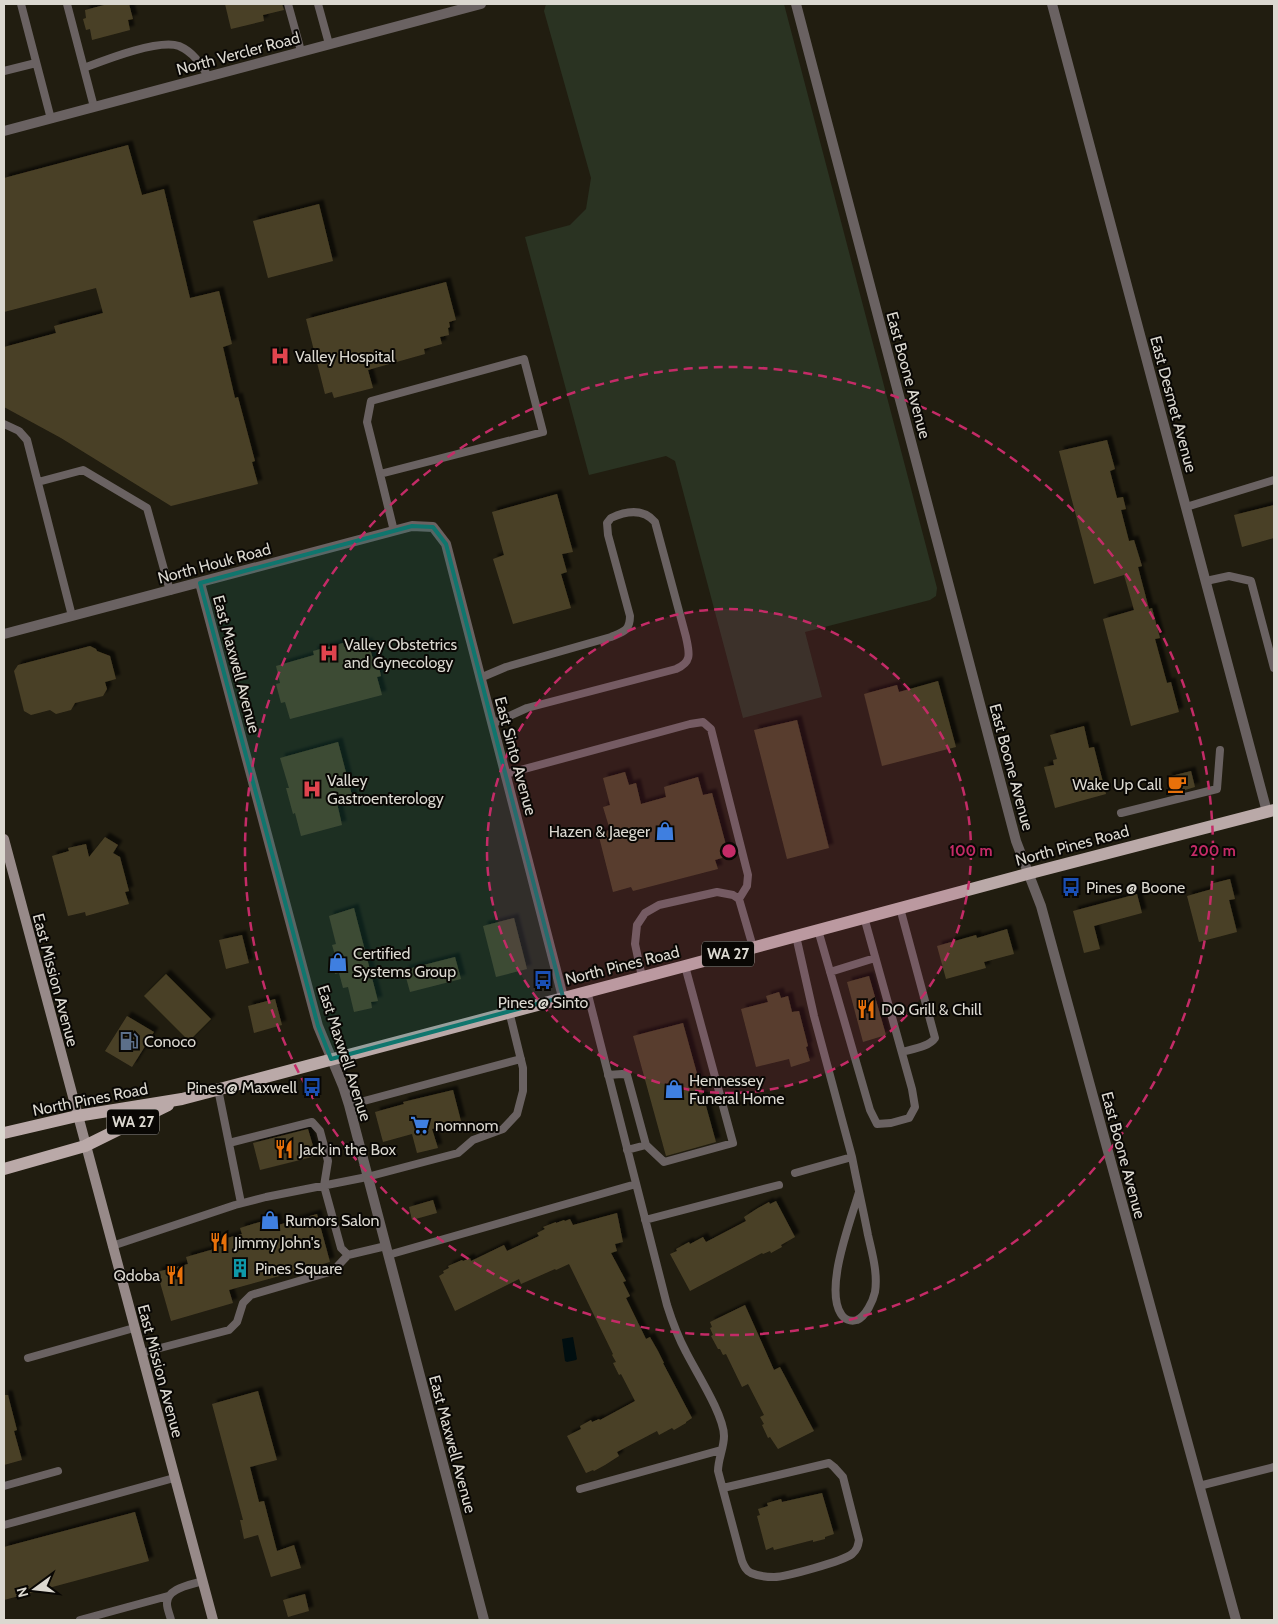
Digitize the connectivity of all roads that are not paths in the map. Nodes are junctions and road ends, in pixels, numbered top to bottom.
1 (21, 4) edge
2 (67, 4) edge
3 (288, 4) edge
4 (318, 4) edge
5 (479, 4) edge
6 (796, 4) edge
7 (1052, 4) edge
8 (329, 44) junction
9 (301, 51) junction
10 (36, 63) junction
11 (84, 68) junction
12 (4, 71) edge
13 (208, 76) junction
14 (94, 107) junction
15 (51, 119) junction
16 (4, 131) edge
17 (4, 424) edge
18 (380, 474) junction
19 (1274, 480) edge
20 (38, 482) junction
21 (1186, 507) junction
22 (433, 526) joint
23 (394, 531) junction
24 (1206, 581) junction
25 (200, 583) junction
26 (170, 591) junction
27 (72, 616) junction
28 (4, 634) edge
29 (1274, 668) edge
30 (480, 678) junction
31 (492, 724) junction
32 (1220, 750) dead end
33 (506, 774) junction
34 (1271, 811) edge
35 (1121, 813) dead end
36 (4, 840) edge
37 (1027, 874) junction
38 (739, 899) junction
39 (900, 908) junction
40 (864, 917) junction
41 (818, 930) junction
42 (796, 936) junction
43 (753, 947) junction
44 (875, 958) junction
45 (685, 966) junction
46 (830, 972) junction
47 (642, 977) junction
48 (587, 991) junction
49 (563, 997) junction
50 (509, 1011) junction
51 (902, 1052) junction
52 (331, 1058) junction
53 (521, 1058) junction
54 (608, 1075) junction
55 (218, 1089) junction
56 (182, 1099) junction
57 (348, 1105) junction
58 (77, 1116) junction
59 (4, 1133) edge
60 (229, 1143) junction
61 (646, 1145) junction
62 (85, 1146) junction
63 (627, 1150) junction
64 (852, 1157) junction
65 (4, 1169) edge
66 (795, 1173) dead end
67 (367, 1177) junction
68 (636, 1184) junction
69 (779, 1185) dead end
70 (324, 1186) junction
71 (859, 1192) junction
72 (241, 1203) junction
73 (645, 1220) junction
74 (112, 1246) junction
75 (387, 1251) junction
76 (348, 1255) junction
77 (134, 1328) junction
78 (141, 1353) junction
79 (28, 1358) dead end
80 (721, 1450) junction
81 (1274, 1467) edge
82 (58, 1472) dead end
83 (174, 1478) junction
84 (4, 1486) edge
85 (1199, 1486) junction
86 (580, 1488) dead end
87 (723, 1488) junction
88 (4, 1525) edge
89 (202, 1581) junction
90 (168, 1596) junction
91 (80, 1620) edge
92 (171, 1620) edge
93 (213, 1620) edge
94 (484, 1620) edge
95 (1236, 1620) edge

1 - 10 lane
2 - 11 lane
3 - 9 lane
4 - 8 lane
5 - 8 street, North Vercler Road
6 - 37 street, East Boone Avenue
7 - 21 street, East Desmet Avenue
8 - 9 street, North Vercler Road
9 - 13 street, North Vercler Road
10 - 12 lane
10 - 15 lane
11 - 13 lane
11 - 14 lane
13 - 14 street, North Vercler Road
14 - 15 street, North Vercler Road
15 - 16 street, North Vercler Road
17 - 20 lane
18 - 18 lane
18 - 23 lane
19 - 21 lane
20 - 26 lane
20 - 27 lane
21 - 24 street, East Desmet Avenue
22 - 23 street, North Houk Road
22 - 30 street, East Sinto Avenue
23 - 25 street, North Houk Road
24 - 29 lane
24 - 34 street, East Desmet Avenue
25 - 26 street, North Houk Road
25 - 52 street, East Maxwell Avenue
26 - 27 street, North Houk Road
27 - 28 street, North Houk Road
30 - 31 street, East Sinto Avenue
30 - 31 lane
31 - 33 street, East Sinto Avenue
32 - 35 lane
33 - 38 lane
33 - 49 street, East Sinto Avenue
34 - 37 main road, North Pines Road / WA 27
36 - 58 street, East Mission Avenue
37 - 39 main road, North Pines Road / WA 27
37 - 85 street, East Boone Avenue
38 - 43 lane
38 - 47 lane
39 - 40 main road, North Pines Road / WA 27
39 - 51 lane
40 - 41 main road, North Pines Road / WA 27
40 - 44 lane
41 - 42 main road, North Pines Road / WA 27
41 - 46 lane
42 - 43 main road, North Pines Road / WA 27
42 - 64 lane
43 - 45 main road, North Pines Road / WA 27
44 - 46 lane
44 - 51 lane
45 - 47 main road, North Pines Road / WA 27
45 - 61 lane
46 - 51 lane
47 - 48 main road, North Pines Road / WA 27
48 - 49 main road, North Pines Road / WA 27
48 - 54 lane
49 - 50 main road, North Pines Road / WA 27
50 - 52 main road, North Pines Road / WA 27
50 - 53 lane
52 - 55 main road, North Pines Road / WA 27
52 - 57 street, East Maxwell Avenue
53 - 57 lane
53 - 67 lane
54 - 61 lane
54 - 63 lane
55 - 56 main road, North Pines Road / WA 27
55 - 60 lane
56 - 58 main road, North Pines Road / WA 27
56 - 62 main road, North Pines Road / WA 27
57 - 67 street, East Maxwell Avenue
58 - 59 main road, North Pines Road / WA 27
58 - 62 street, East Mission Avenue
60 - 70 lane
60 - 72 lane
61 - 63 lane
62 - 65 main road, North Pines Road / WA 27
62 - 74 street, East Mission Avenue
63 - 68 lane
64 - 66 lane
64 - 71 lane
67 - 70 lane
67 - 75 street, East Maxwell Avenue
68 - 73 lane
68 - 75 lane
69 - 73 lane
70 - 72 lane
70 - 76 lane
71 - 71 lane
72 - 74 lane
73 - 80 lane
74 - 77 street, East Mission Avenue
75 - 76 lane
75 - 94 street, East Maxwell Avenue
76 - 78 lane
77 - 78 street, East Mission Avenue
77 - 79 lane
78 - 83 street, East Mission Avenue
80 - 86 lane
80 - 87 lane
81 - 85 lane
82 - 84 lane
83 - 88 lane
83 - 89 street, East Mission Avenue
85 - 95 street, East Boone Avenue
87 - 87 lane
89 - 90 lane
89 - 93 street, East Mission Avenue
90 - 91 lane
90 - 92 lane

